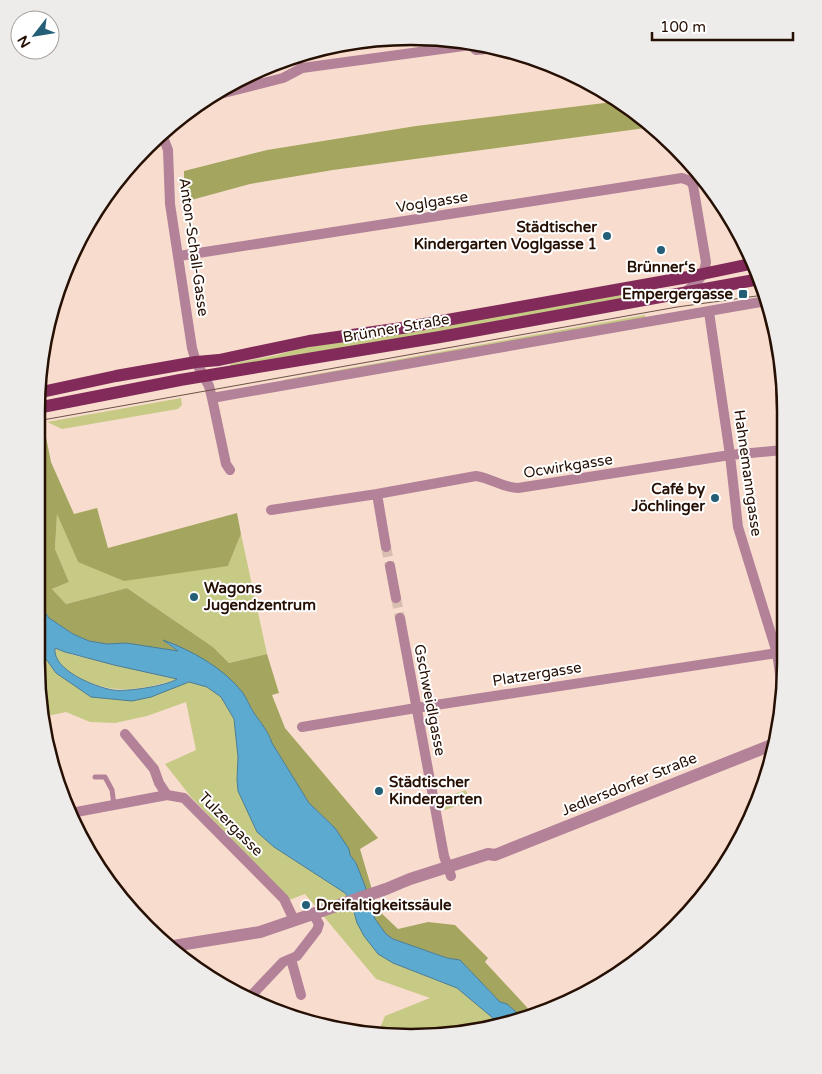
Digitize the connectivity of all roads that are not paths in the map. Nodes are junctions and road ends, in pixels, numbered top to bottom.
1 (453, 47) edge
2 (300, 62) edge
3 (302, 68) junction
4 (236, 90) edge
5 (165, 141) edge
6 (179, 256) junction
7 (746, 265) edge
8 (704, 272) junction
9 (753, 280) edge
10 (683, 293) junction
11 (761, 302) edge
12 (709, 312) junction
13 (196, 362) junction
14 (203, 377) junction
15 (46, 392) edge
16 (212, 398) junction
17 (45, 406) edge
18 (777, 451) edge
19 (730, 456) junction
20 (230, 470) dead end
21 (377, 494) junction
22 (271, 510) dead end
23 (386, 547) tunnel mouth
24 (390, 566) tunnel mouth
25 (396, 598) tunnel mouth
26 (400, 618) tunnel mouth
27 (777, 653) joint
28 (416, 708) junction
29 (302, 727) dead end
30 (125, 734) dead end
31 (767, 747) edge
32 (95, 776) dead end
33 (166, 795) junction
34 (114, 805) junction
35 (77, 812) edge
36 (449, 872) junction
37 (313, 914) junction
38 (294, 920) junction
39 (179, 945) edge
40 (291, 960) junction
41 (254, 993) edge
42 (301, 995) dead end

1 - 3 street
2 - 3 lane
3 - 4 street
5 - 6 street, Anton-Schall-Gasse
6 - 8 street, Voglgasse
6 - 13 street, Anton-Schall-Gasse
7 - 8 main road, Brünner Straße
8 - 10 street
8 - 13 main road, Brünner Straße
9 - 10 main road, Brünner Straße
10 - 14 main road, Brünner Straße
11 - 12 street
12 - 16 street
12 - 19 street, Hahnemanngasse
13 - 14 street, Anton-Schall-Gasse
13 - 15 main road, Brünner Straße
14 - 16 street
14 - 17 main road, Brünner Straße
16 - 20 street
18 - 19 street, Ocwirkgasse
19 - 21 street, Ocwirkgasse
19 - 27 street, Hahnemanngasse
21 - 22 street, Ocwirkgasse
21 - 23 street
24 - 25 street
26 - 28 street, Gschweidlgasse
27 - 28 street, Platzergasse
28 - 29 street, Platzergasse
28 - 36 street, Gschweidlgasse
30 - 33 street
31 - 36 street, Jedlersdorfer Straße
32 - 34 lane
33 - 34 street
33 - 38 street, Tulzergasse
34 - 35 street
36 - 37 street, Jedlersdorfer Straße
37 - 38 street, Jedlersdorfer Straße
37 - 40 street
38 - 39 street, Jedlersdorfer Straße
40 - 41 street
40 - 42 street

